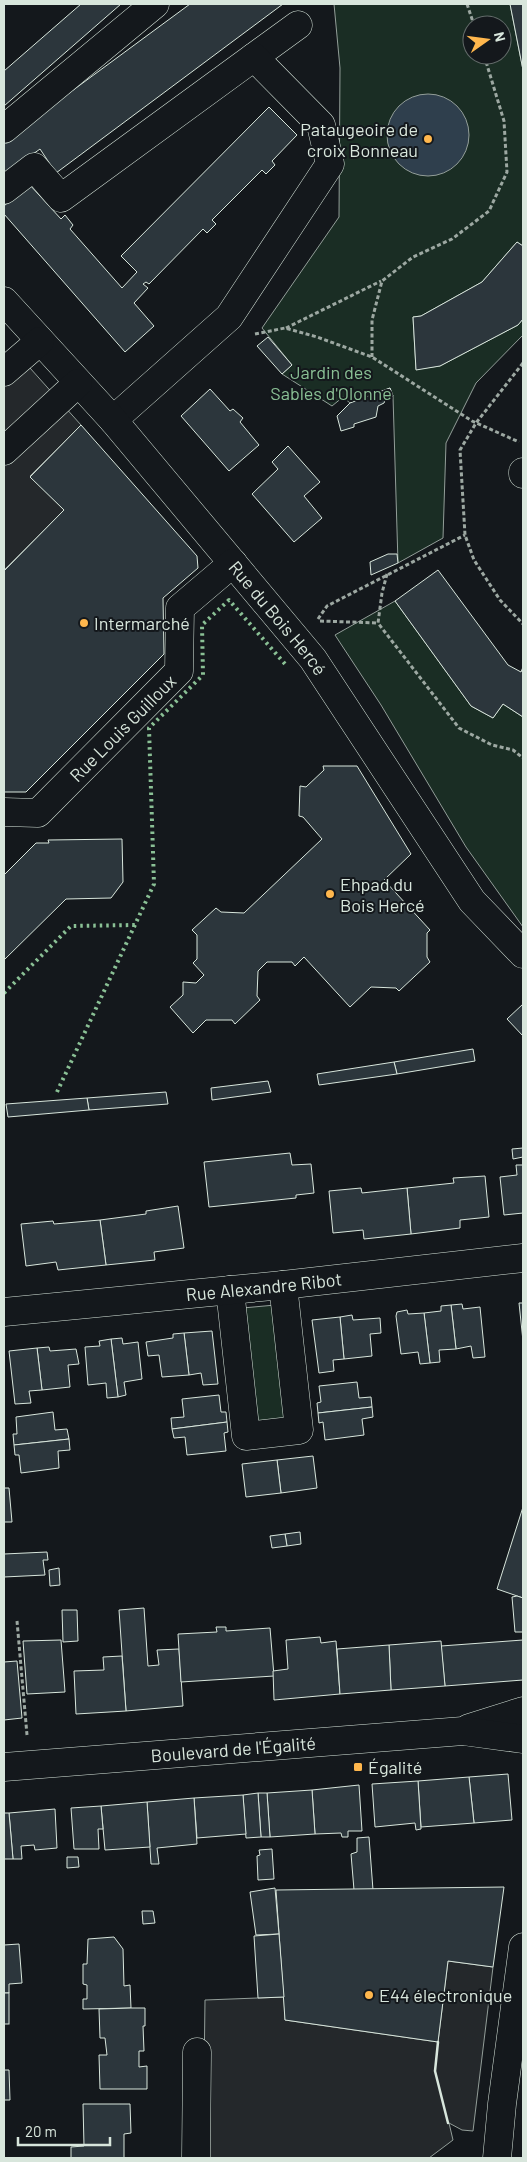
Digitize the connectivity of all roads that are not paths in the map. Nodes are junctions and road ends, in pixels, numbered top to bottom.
1 (155, 4) edge
2 (298, 26) dead end
3 (254, 57) junction
4 (4, 129) edge
5 (4, 190) edge
6 (4, 301) edge
7 (40, 341) junction
8 (4, 372) edge
9 (78, 383) junction
10 (113, 420) junction
11 (4, 452) edge
12 (232, 563) junction
13 (4, 812) edge
14 (523, 954) edge
15 (523, 1258) edge
16 (284, 1285) junction
17 (230, 1290) junction
18 (4, 1312) edge
19 (523, 1711) edge
20 (463, 1730) junction
21 (523, 1739) edge
22 (17, 1766) edge
23 (523, 1947) edge
24 (197, 2052) dead end
25 (196, 2158) edge
26 (497, 2158) edge

1 - 4 street
2 - 3 street
3 - 5 street
3 - 10 street
6 - 7 street, Rue du Bois Hercé
7 - 8 street
7 - 9 street, Rue du Bois Hercé
9 - 10 street, Rue du Bois Hercé
9 - 11 street
10 - 12 street, Rue du Bois Hercé
12 - 13 street, Rue Louis Guilloux
12 - 14 street, Rue du Bois Hercé
15 - 16 street, Rue Alexandre Ribot
16 - 17 street, Rue Alexandre Ribot
16 - 17 street
17 - 18 street, Rue Alexandre Ribot
19 - 20 street, Boulevard de l'Égalité
20 - 21 street, Boulevard de l'Égalité
20 - 22 street, Boulevard de l'Égalité
23 - 26 street
24 - 25 street

